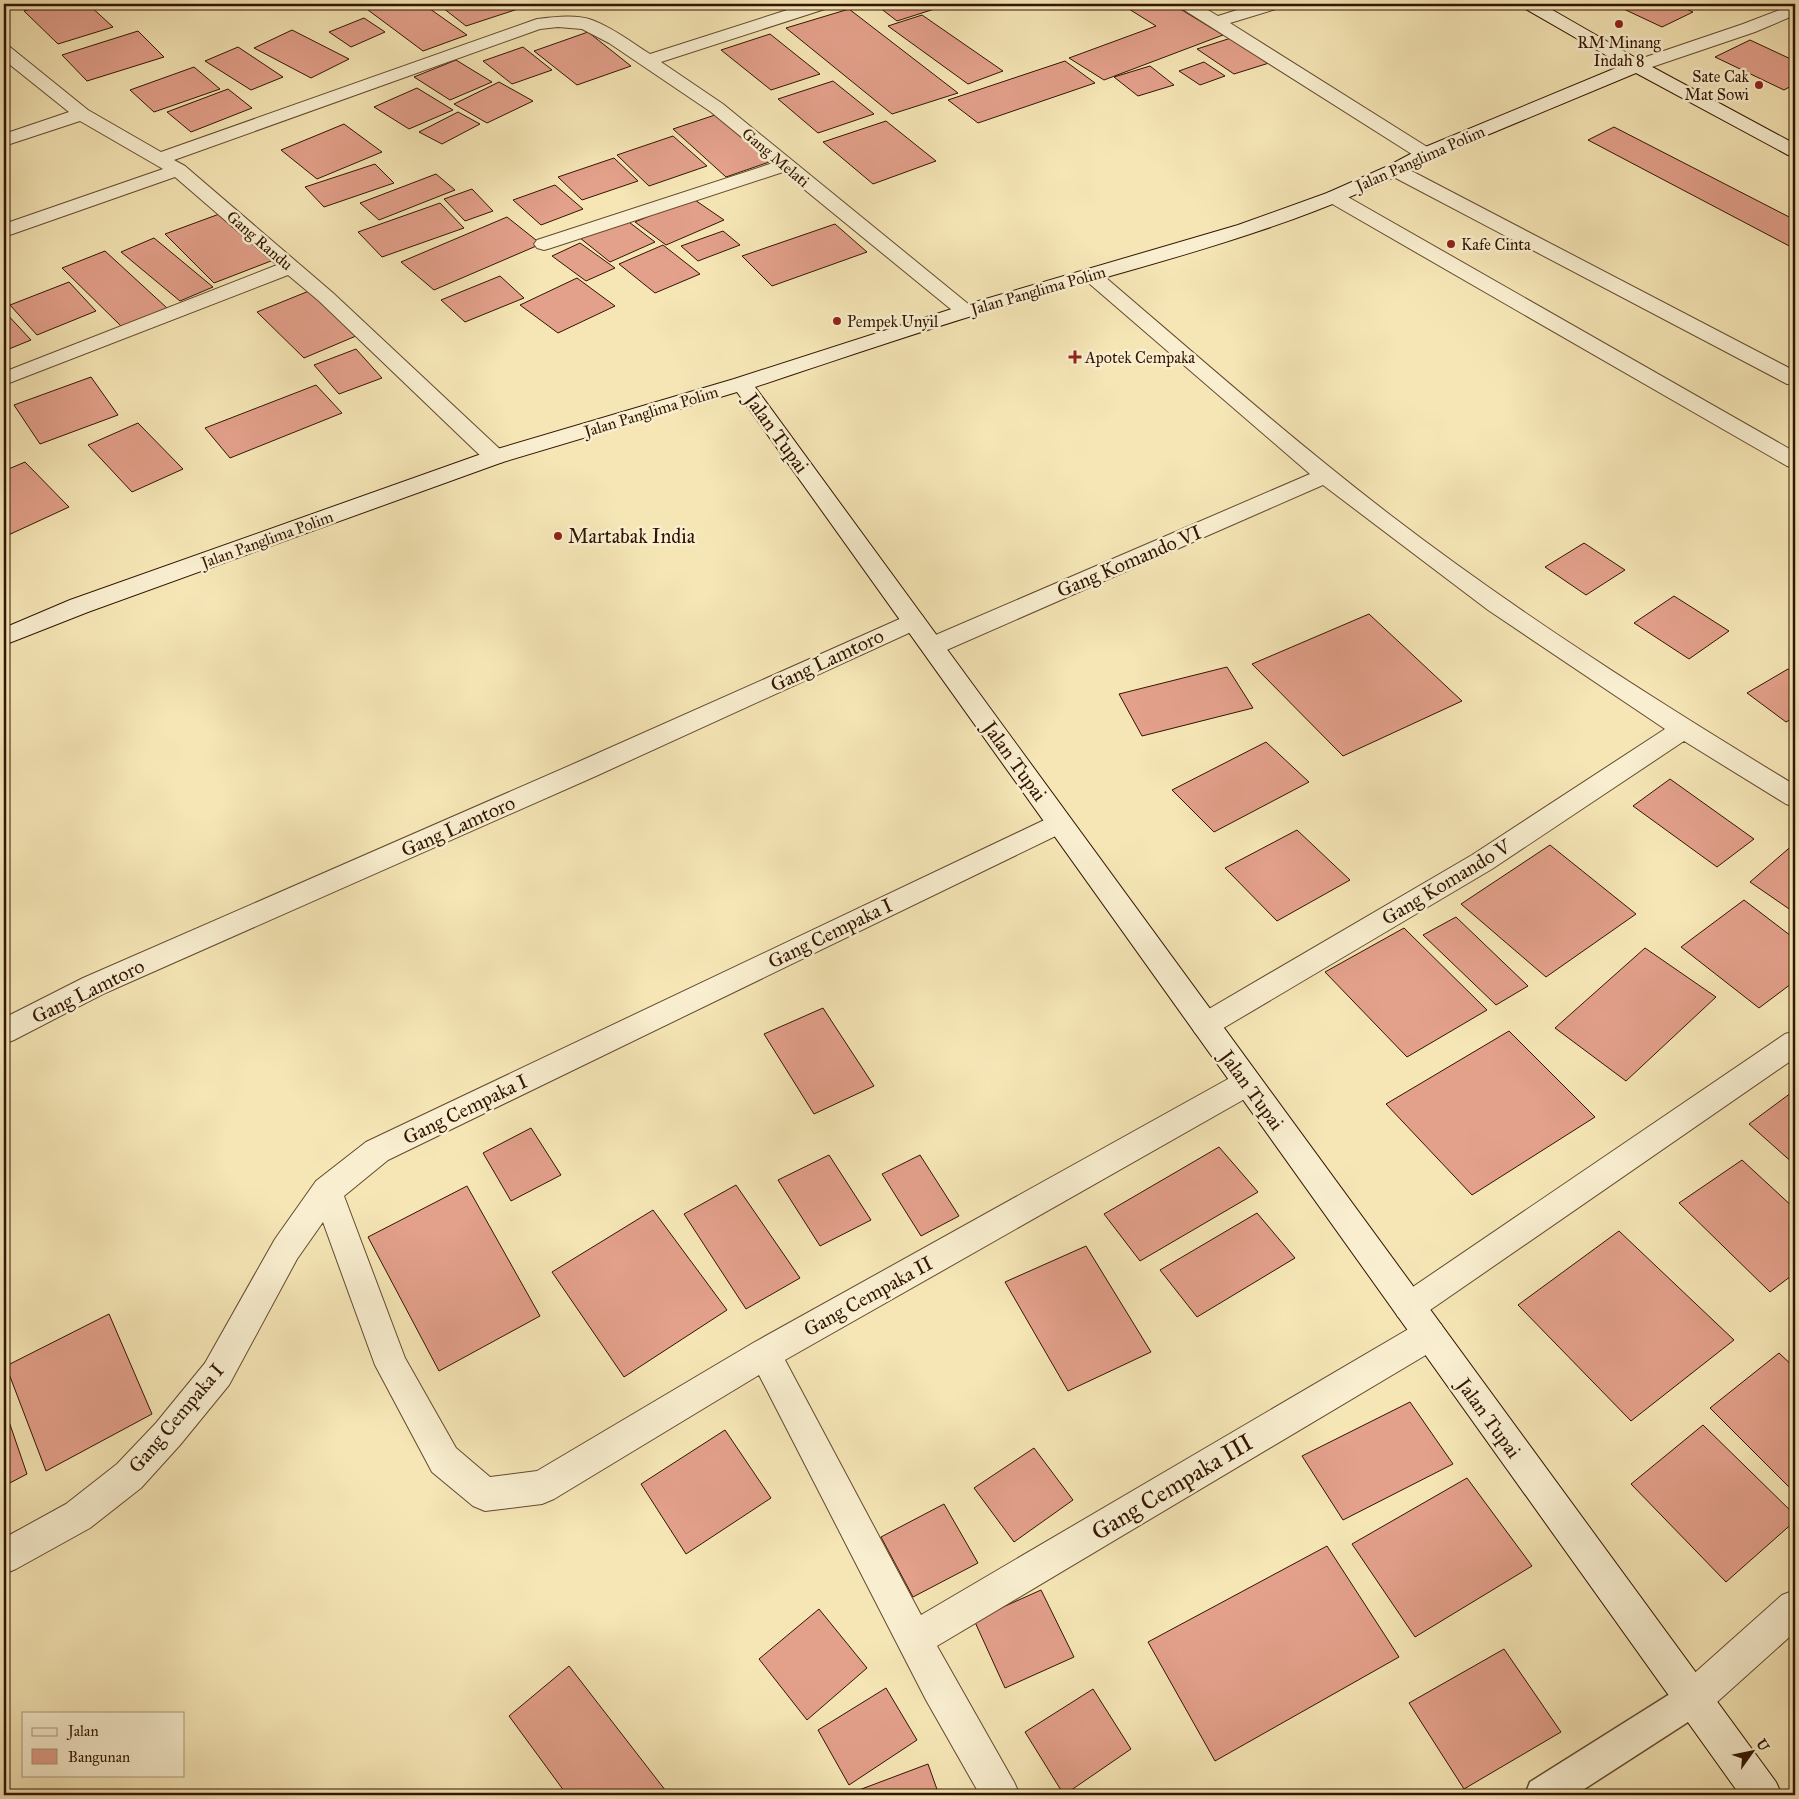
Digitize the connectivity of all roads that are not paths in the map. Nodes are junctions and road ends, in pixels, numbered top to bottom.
1 (822, 4) edge
2 (1187, 4) edge
3 (1273, 4) edge
4 (1530, 4) edge
5 (1795, 9) edge
6 (1217, 22) junction
7 (4, 51) edge
8 (647, 61) junction
9 (1636, 66) junction
10 (82, 114) junction
11 (4, 140) edge
12 (1795, 150) edge
13 (1424, 154) junction
14 (159, 158) junction
15 (785, 165) junction
16 (178, 170) junction
17 (1395, 170) junction
18 (1334, 197) junction
19 (4, 231) edge
20 (544, 244) dead end
21 (291, 267) junction
22 (1092, 276) junction
23 (965, 311) junction
24 (4, 379) edge
25 (1795, 379) edge
26 (742, 384) junction
27 (495, 457) junction
28 (1795, 460) edge
29 (1326, 476) junction
30 (913, 621) junction
31 (4, 637) edge
32 (932, 646) junction
33 (1682, 730) junction
34 (1795, 798) edge
35 (1059, 823) junction
36 (1205, 1025) junction
37 (4, 1032) edge
38 (1795, 1043) edge
39 (1247, 1083) junction
40 (327, 1191) junction
41 (1409, 1307) junction
42 (1429, 1334) junction
43 (765, 1354) junction
44 (4, 1557) edge
45 (1795, 1608) edge
46 (914, 1639) junction
47 (1693, 1699) junction
48 (1001, 1795) edge
49 (1543, 1795) edge
50 (1763, 1795) edge

1 - 8 street
2 - 6 street
3 - 6 street
4 - 9 street
5 - 9 street, Jalan Panglima Polim
6 - 13 street
7 - 10 street, Gang Randu
8 - 14 street, Gang Melati
8 - 15 street, Gang Melati
9 - 12 street
9 - 13 street, Jalan Panglima Polim
10 - 11 street
10 - 14 street, Gang Randu
13 - 17 street, Jalan Panglima Polim
14 - 16 street, Gang Randu
15 - 20 street
15 - 23 street, Gang Melati
16 - 19 street
16 - 21 street, Gang Randu
17 - 18 street, Jalan Panglima Polim
17 - 25 street
18 - 22 street, Jalan Panglima Polim
18 - 28 street
21 - 24 street
21 - 27 street, Gang Randu
22 - 23 street, Jalan Panglima Polim
22 - 29 street
23 - 26 street, Jalan Panglima Polim
26 - 27 street, Jalan Panglima Polim
26 - 30 street, Jalan Tupai
27 - 31 street, Jalan Panglima Polim
29 - 32 street, Gang Komando VI
29 - 33 street
30 - 32 street, Jalan Tupai
30 - 37 street, Gang Lamtoro
32 - 35 street, Jalan Tupai
33 - 34 street
33 - 36 street, Gang Komando V
35 - 36 street, Jalan Tupai
35 - 40 street, Gang Cempaka I
36 - 39 street, Jalan Tupai
38 - 41 street
39 - 41 street, Jalan Tupai
39 - 43 street, Gang Cempaka II
40 - 43 street, Gang Cempaka II
40 - 44 street, Gang Cempaka I
41 - 42 street, Jalan Tupai
42 - 46 street, Gang Cempaka III
42 - 47 street, Jalan Tupai
43 - 46 street
45 - 47 street
46 - 48 street
47 - 49 lane
47 - 50 street, Jalan Tupai

